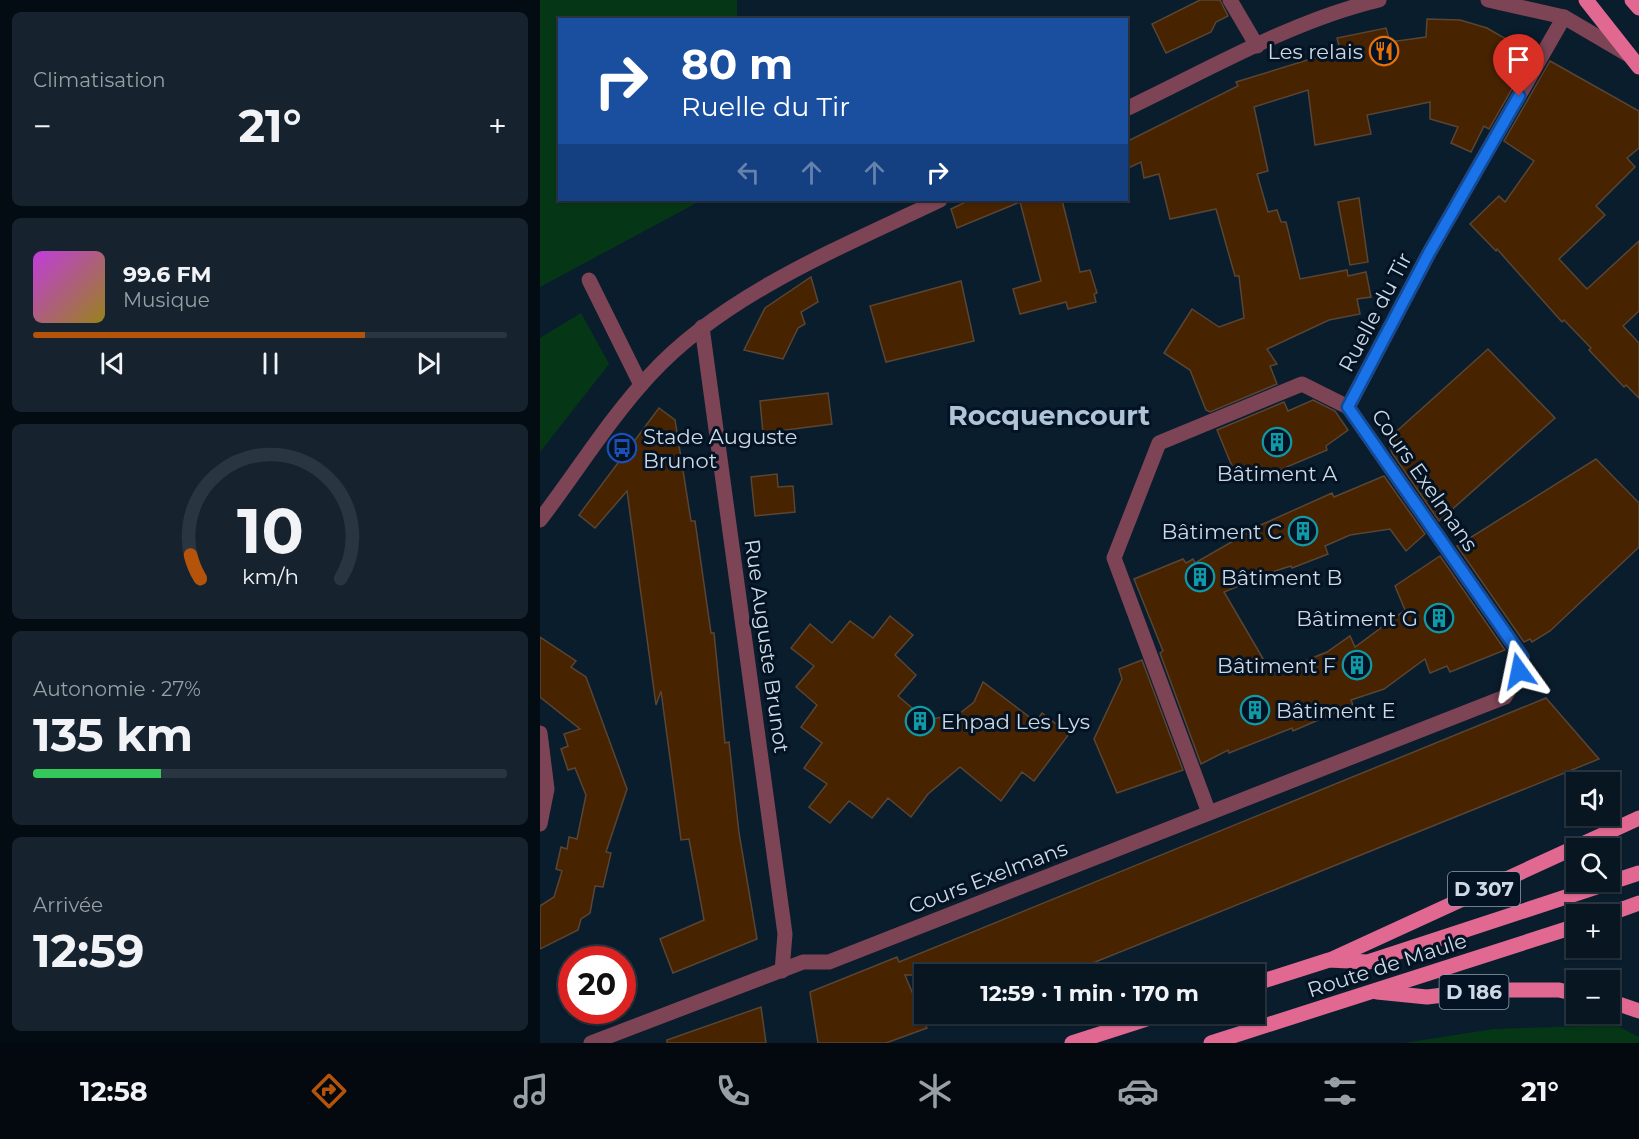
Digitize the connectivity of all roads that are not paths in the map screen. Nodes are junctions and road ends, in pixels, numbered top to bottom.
1 (1230, 0) edge
2 (1379, 0) edge
3 (1488, 0) edge
4 (1586, 0) edge
5 (1632, 0) edge
6 (1639, 8) edge
7 (1564, 17) junction
8 (1257, 46) junction
9 (1627, 54) junction
10 (1639, 67) edge
11 (1128, 108) edge
12 (937, 201) edge
13 (589, 280) dead end
14 (702, 327) junction
15 (641, 385) junction
16 (1348, 407) junction
17 (540, 520) edge
18 (540, 733) edge
19 (1209, 813) junction
20 (1639, 818) edge
21 (540, 824) edge
22 (1639, 873) edge
23 (1639, 903) edge
24 (1620, 910) edge
25 (1566, 929) edge
26 (1329, 960) junction
27 (782, 971) junction
28 (1265, 980) edge
29 (1371, 992) junction
30 (1566, 992) edge
31 (1620, 1004) edge
32 (1639, 1011) edge
33 (1130, 1024) edge
34 (591, 1043) edge
35 (1071, 1043) edge
36 (1211, 1043) edge

1 - 8 street
2 - 8 street
3 - 7 street
4 - 9 main road
5 - 6 main road
7 - 9 street
7 - 16 street, Ruelle du Tir
8 - 11 street
9 - 10 main road
12 - 14 street
13 - 15 street
14 - 15 street
14 - 27 street, Rue Auguste Brunot
15 - 17 street
16 - 19 street, Cours Exelmans
16 - 19 street, Cours Exelmans
18 - 21 street
19 - 27 street, Cours Exelmans
20 - 26 main road, D 307
22 - 26 main road, Route de Maule / D 307
23 - 24 main road
25 - 29 main road, Route de Maule
26 - 28 main road, Route de Maule / D 307
27 - 34 street, Cours Exelmans
29 - 30 main road, D 186
29 - 36 main road, Route de Maule
31 - 32 main road
33 - 35 main road

